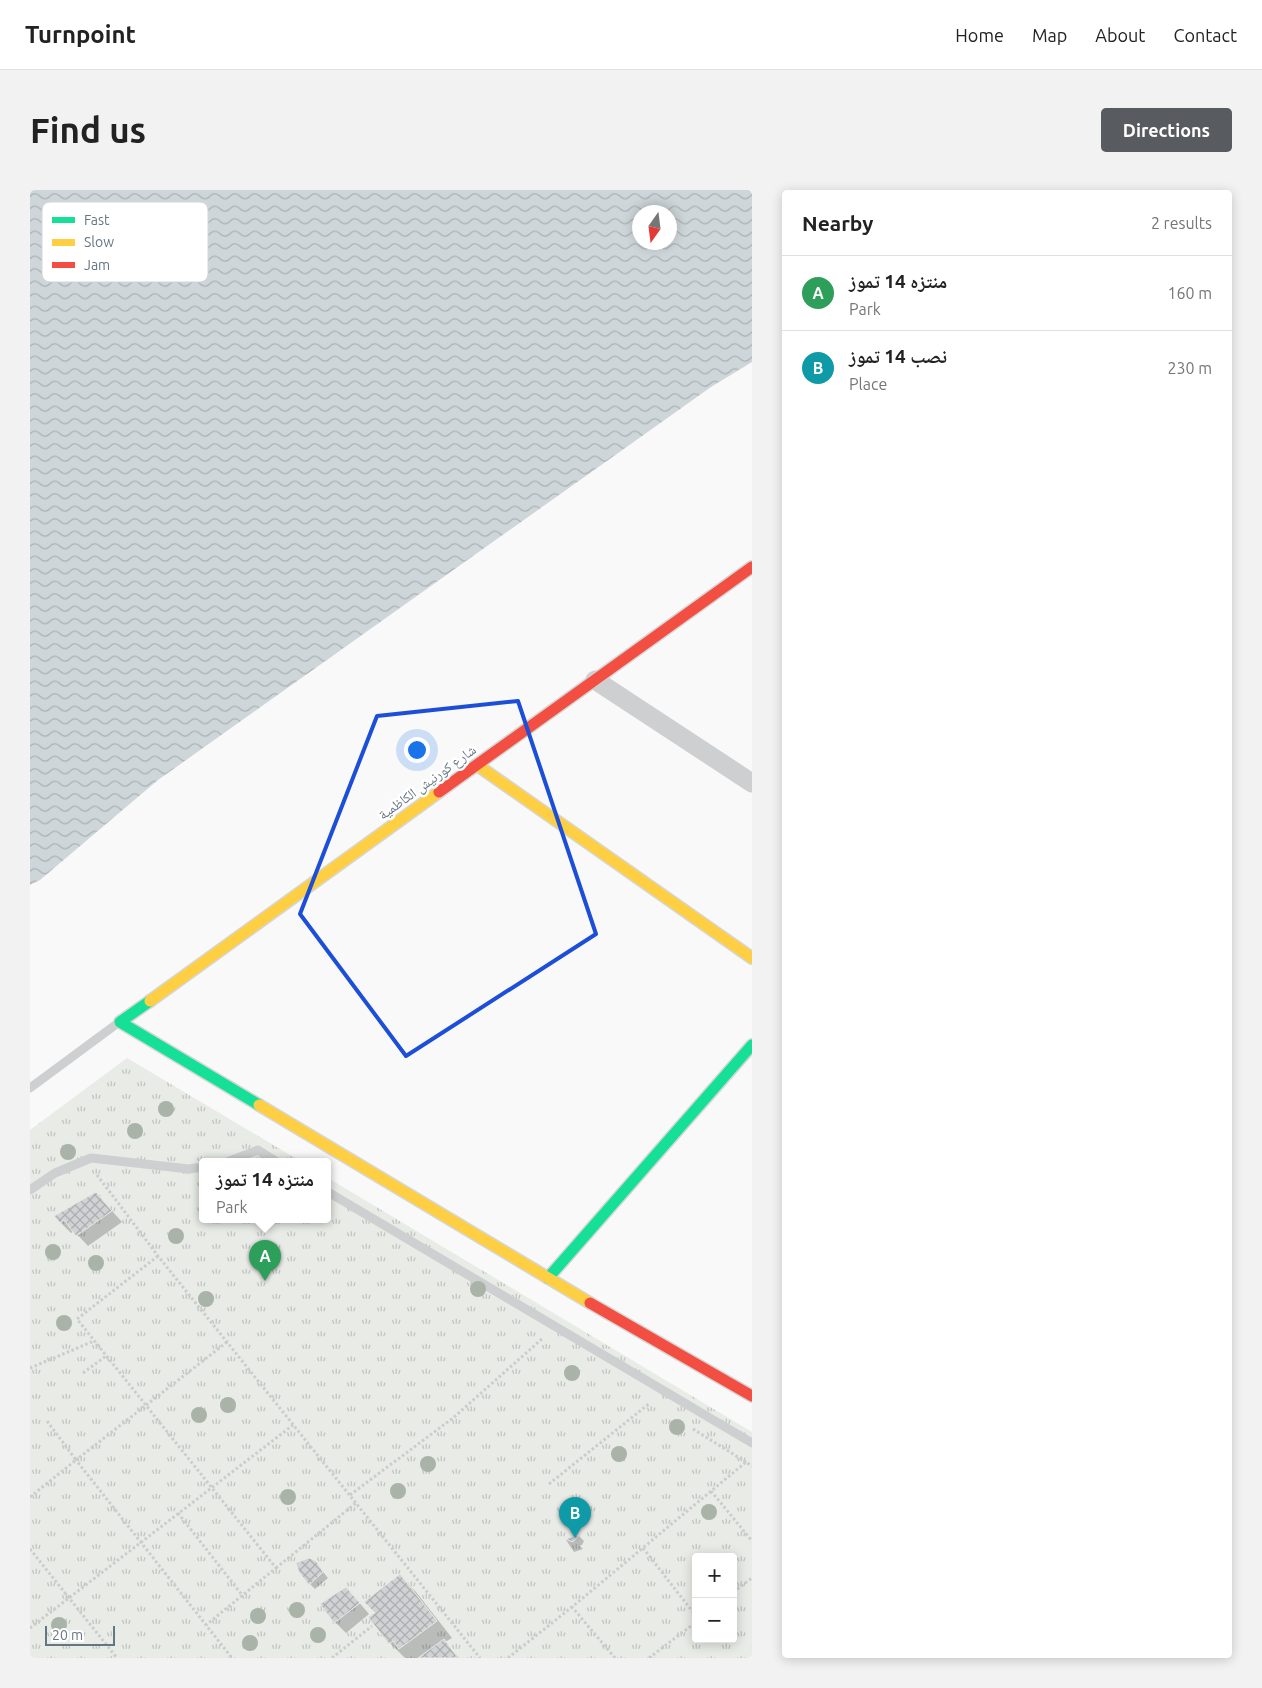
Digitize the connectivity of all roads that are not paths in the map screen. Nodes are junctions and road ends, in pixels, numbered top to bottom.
1 (752, 567) edge
2 (595, 680) junction
3 (477, 765) junction
4 (752, 783) edge
5 (752, 958) edge
6 (120, 1022) junction
7 (752, 1045) edge
8 (30, 1088) edge
9 (237, 1158) edge
10 (271, 1158) edge
11 (199, 1167) edge
12 (30, 1190) edge
13 (331, 1194) edge
14 (548, 1278) junction
15 (751, 1393) edge
16 (752, 1443) edge

1 - 2 street, شارع كورنيش الكاظمية
2 - 3 street, شارع كورنيش الكاظمية
2 - 4 street
3 - 5 street
3 - 6 street, شارع كورنيش الكاظمية
6 - 8 lane
6 - 14 street
7 - 14 street
9 - 10 lane
11 - 12 lane
13 - 16 lane
14 - 15 street

